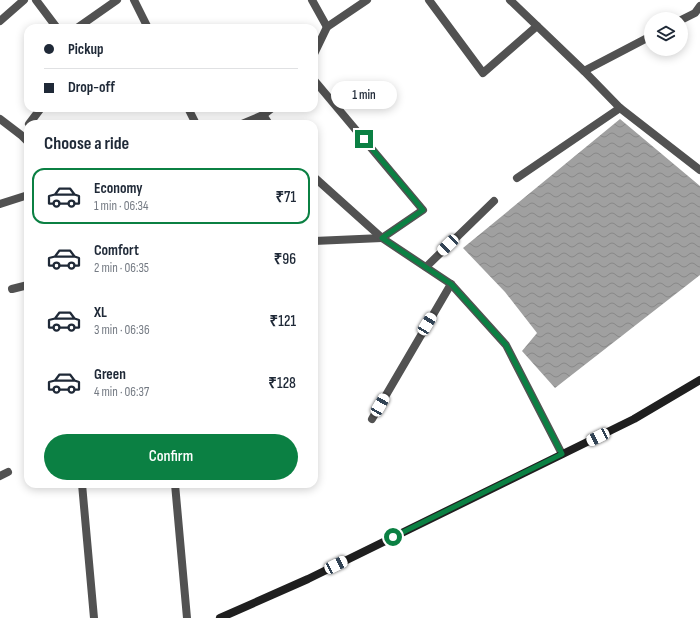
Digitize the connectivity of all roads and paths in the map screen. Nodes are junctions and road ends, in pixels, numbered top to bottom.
1 (24, 0) edge
2 (36, 0) edge
3 (117, 0) edge
4 (134, 0) edge
5 (312, 0) edge
6 (367, 0) edge
7 (429, 0) edge
8 (510, 0) edge
9 (698, 12) edge
10 (688, 17) edge
11 (0, 21) edge
12 (54, 24) edge
13 (83, 24) edge
14 (146, 24) edge
15 (537, 26) junction
16 (327, 27) junction
17 (644, 40) edge
18 (318, 46) edge
19 (584, 71) junction
20 (318, 85) edge
21 (620, 108) junction
22 (38, 112) edge
23 (267, 112) edge
24 (263, 115) junction
25 (0, 119) edge
26 (32, 120) edge
27 (251, 120) edge
28 (266, 120) edge
29 (24, 130) edge
30 (21, 134) junction
31 (24, 137) edge
32 (700, 159) edge
33 (698, 168) edge
34 (518, 178) dead end
35 (318, 181) edge
36 (24, 196) edge
37 (494, 201) dead end
38 (0, 204) edge
39 (382, 238) junction
40 (318, 241) edge
41 (426, 267) junction
42 (451, 284) junction
43 (24, 286) edge
44 (12, 289) dead end
45 (700, 380) edge
46 (372, 419) dead end
47 (562, 454) junction
48 (8, 472) dead end
49 (0, 476) edge
50 (82, 488) edge
51 (175, 488) edge
52 (94, 618) edge
53 (187, 618) edge
54 (220, 618) edge

1 - 11 street
2 - 12 street
3 - 13 street
4 - 14 street
5 - 16 street
6 - 16 street
7 - 15 street
8 - 15 street
9 - 10 street
15 - 19 street
16 - 18 street
17 - 19 street
19 - 21 street
20 - 39 street
21 - 33 street
21 - 34 street
22 - 26 street
23 - 24 street
24 - 27 street
24 - 28 street
25 - 30 street
29 - 30 street
30 - 31 street
32 - 33 street
35 - 39 street
36 - 38 street
37 - 41 street
39 - 40 street
39 - 41 street
41 - 42 street
42 - 46 street
42 - 47 street
43 - 44 street
45 - 47 main road
47 - 54 main road
48 - 49 street
50 - 52 street
51 - 53 street

